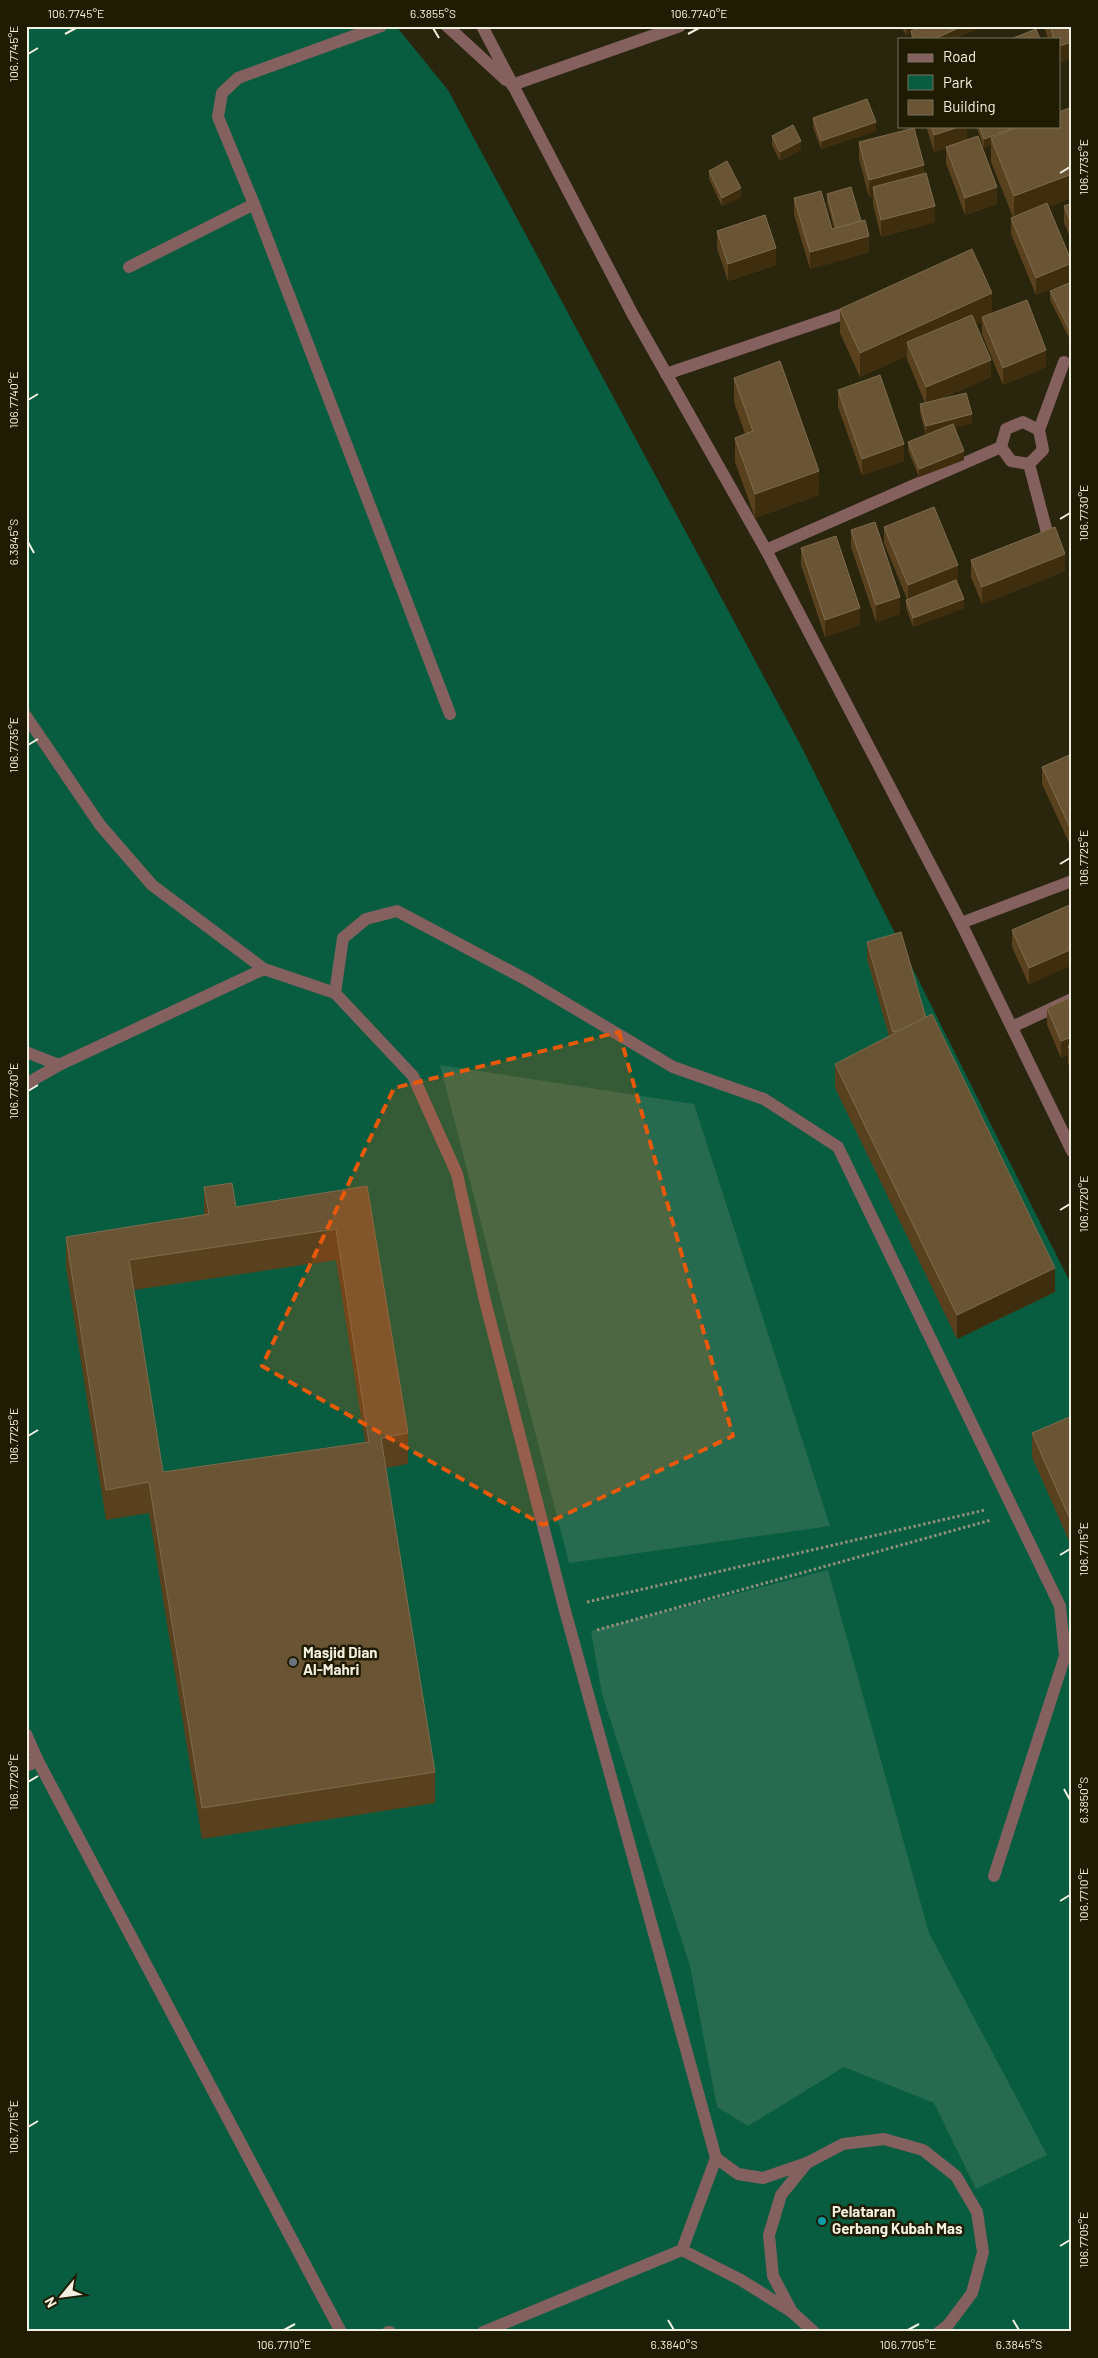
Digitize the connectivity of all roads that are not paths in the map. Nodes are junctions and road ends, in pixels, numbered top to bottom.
1 (381, 26) edge
2 (448, 26) edge
3 (482, 26) edge
4 (680, 26) edge
5 (512, 85) junction
6 (254, 204) junction
7 (129, 267) dead end
8 (870, 305) edge
9 (1064, 362) dead end
10 (666, 374) junction
11 (1039, 430) junction
12 (1001, 447) junction
13 (1029, 464) junction
14 (1049, 540) edge
15 (766, 550) junction
16 (450, 714) dead end
17 (26, 716) edge
18 (1072, 882) edge
19 (961, 923) junction
20 (264, 969) junction
21 (335, 993) junction
22 (1072, 999) edge
23 (1012, 1027) junction
24 (26, 1052) edge
25 (59, 1065) junction
26 (26, 1084) edge
27 (1072, 1151) edge
28 (1066, 1608) edge
29 (26, 1734) edge
30 (32, 1764) edge
31 (994, 1876) dead end
32 (716, 2158) junction
33 (807, 2163) junction
34 (682, 2250) junction
35 (792, 2312) junction
36 (944, 2330) edge
37 (341, 2332) edge
38 (483, 2332) edge
39 (814, 2332) edge

1 - 6 street
2 - 5 street
3 - 5 street
4 - 5 street
5 - 10 street
6 - 7 street
6 - 16 street
8 - 10 street
9 - 11 street
10 - 15 street
11 - 12 street
11 - 13 street
12 - 13 street
12 - 15 street
13 - 14 street
15 - 19 street
17 - 20 street
18 - 19 street
19 - 23 street
20 - 21 street
20 - 25 street
21 - 28 street
21 - 32 street
22 - 23 street
23 - 27 street
24 - 25 street
25 - 26 street
28 - 31 street
29 - 30 street
30 - 37 street
32 - 33 street
32 - 34 street
33 - 35 street
33 - 36 street
34 - 35 street
34 - 38 street
35 - 39 street

